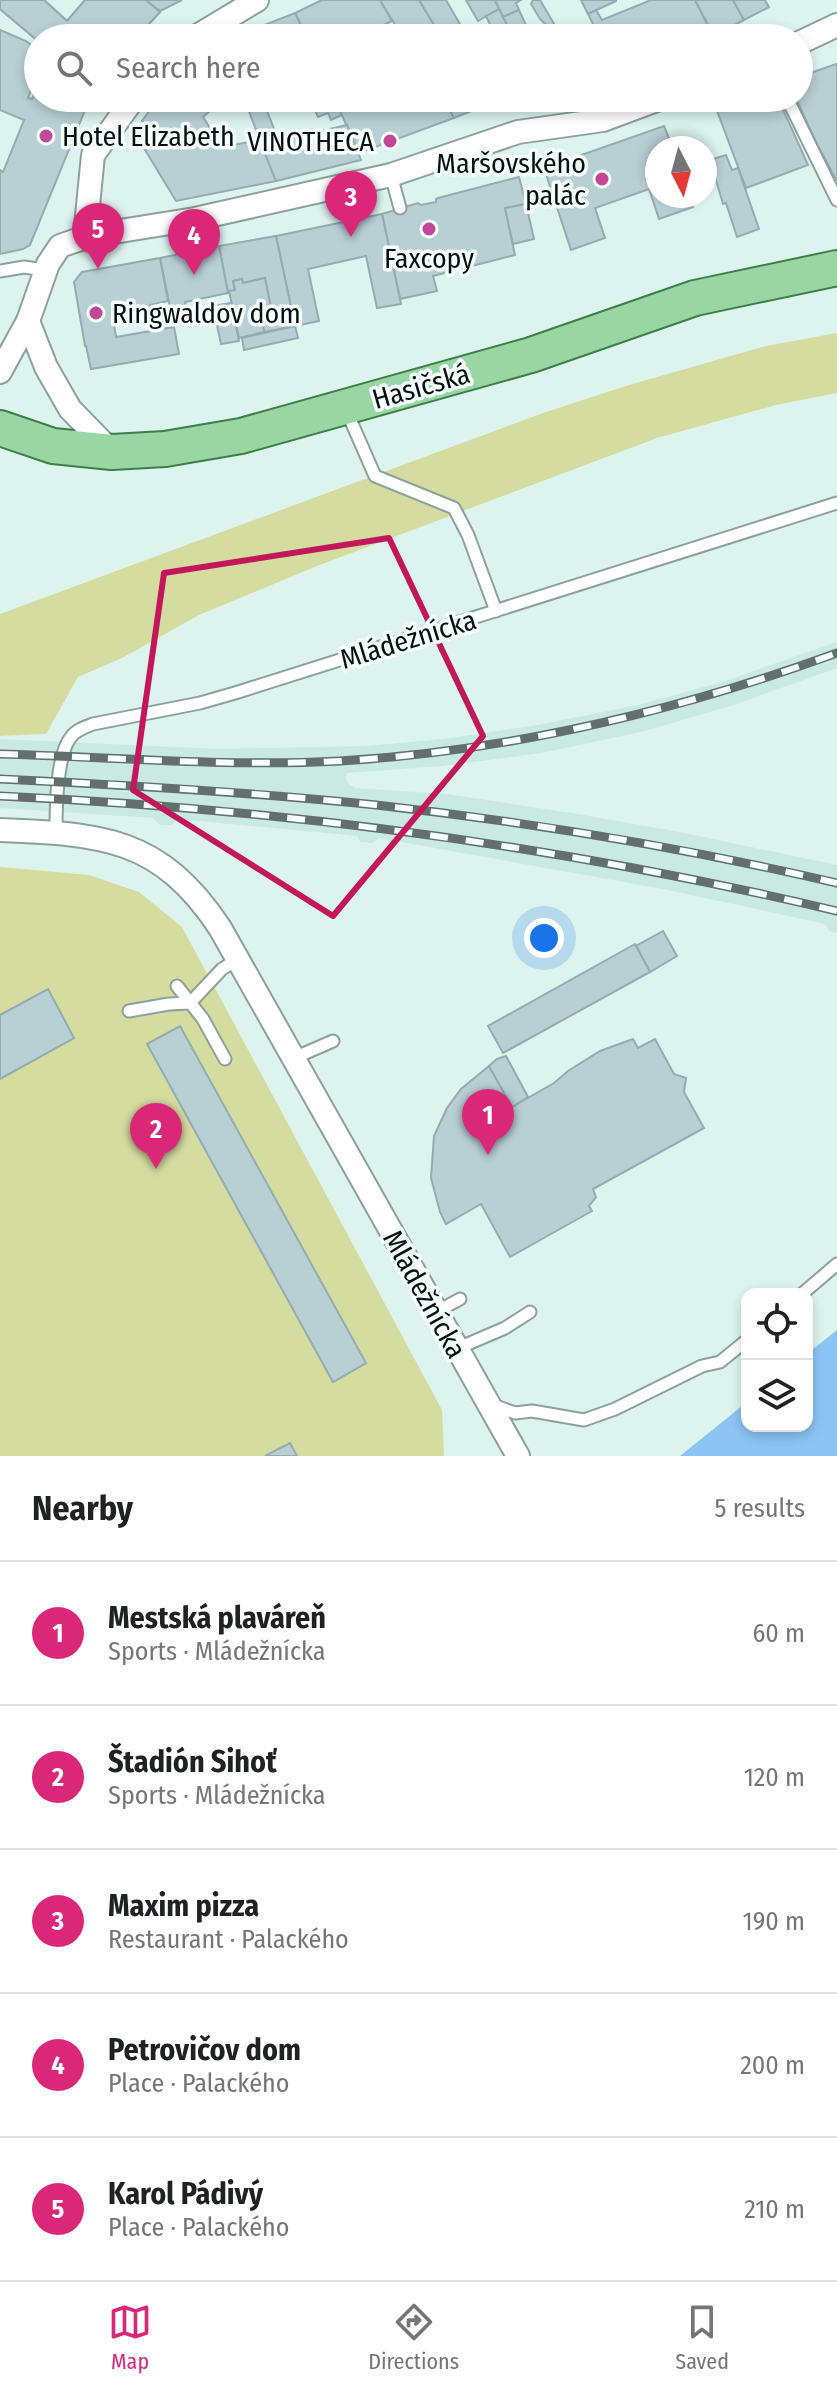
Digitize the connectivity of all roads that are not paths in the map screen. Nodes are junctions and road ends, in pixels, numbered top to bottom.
1 (246, 2) edge
2 (214, 24) edge
3 (837, 25) edge
4 (813, 36) edge
5 (124, 112) edge
6 (624, 112) edge
7 (794, 112) edge
8 (391, 175) junction
9 (837, 200) edge
10 (400, 208) dead end
11 (86, 226) dead end
12 (46, 267) junction
13 (837, 268) edge
14 (0, 271) edge
15 (28, 321) junction
16 (0, 339) edge
17 (0, 372) edge
18 (345, 407) junction
19 (0, 428) edge
20 (112, 452) junction
21 (837, 503) edge
22 (496, 611) junction
23 (0, 830) edge
24 (56, 832) junction
25 (238, 959) junction
26 (177, 986) dead end
27 (190, 1003) junction
28 (129, 1011) dead end
29 (333, 1041) dead end
30 (294, 1058) junction
31 (225, 1059) dead end
32 (837, 1264) edge
33 (809, 1288) edge
34 (460, 1299) dead end
35 (435, 1312) junction
36 (530, 1312) dead end
37 (741, 1345) edge
38 (456, 1349) junction
39 (487, 1403) junction
40 (518, 1456) edge

1 - 2 street
3 - 4 street
5 - 11 street
6 - 8 street
7 - 9 lane
8 - 10 lane
8 - 12 street
12 - 14 lane
12 - 15 street
13 - 18 main road, Hasičská
15 - 16 street
15 - 17 street
15 - 20 street
18 - 20 main road, Hasičská
18 - 22 lane
19 - 20 main road, Hasičská
21 - 22 lane, Mládežnícka
22 - 24 lane, Mládežnícka
23 - 24 street, Mládežnícka
24 - 25 street, Mládežnícka
25 - 27 lane
25 - 30 street, Mládežnícka
26 - 27 lane
27 - 28 lane
27 - 31 lane
29 - 30 lane
30 - 35 street, Mládežnícka
32 - 33 lane
34 - 35 lane
35 - 38 street, Mládežnícka
36 - 38 lane
37 - 39 lane
38 - 39 street, Mládežnícka
39 - 40 street, Mládežnícka

